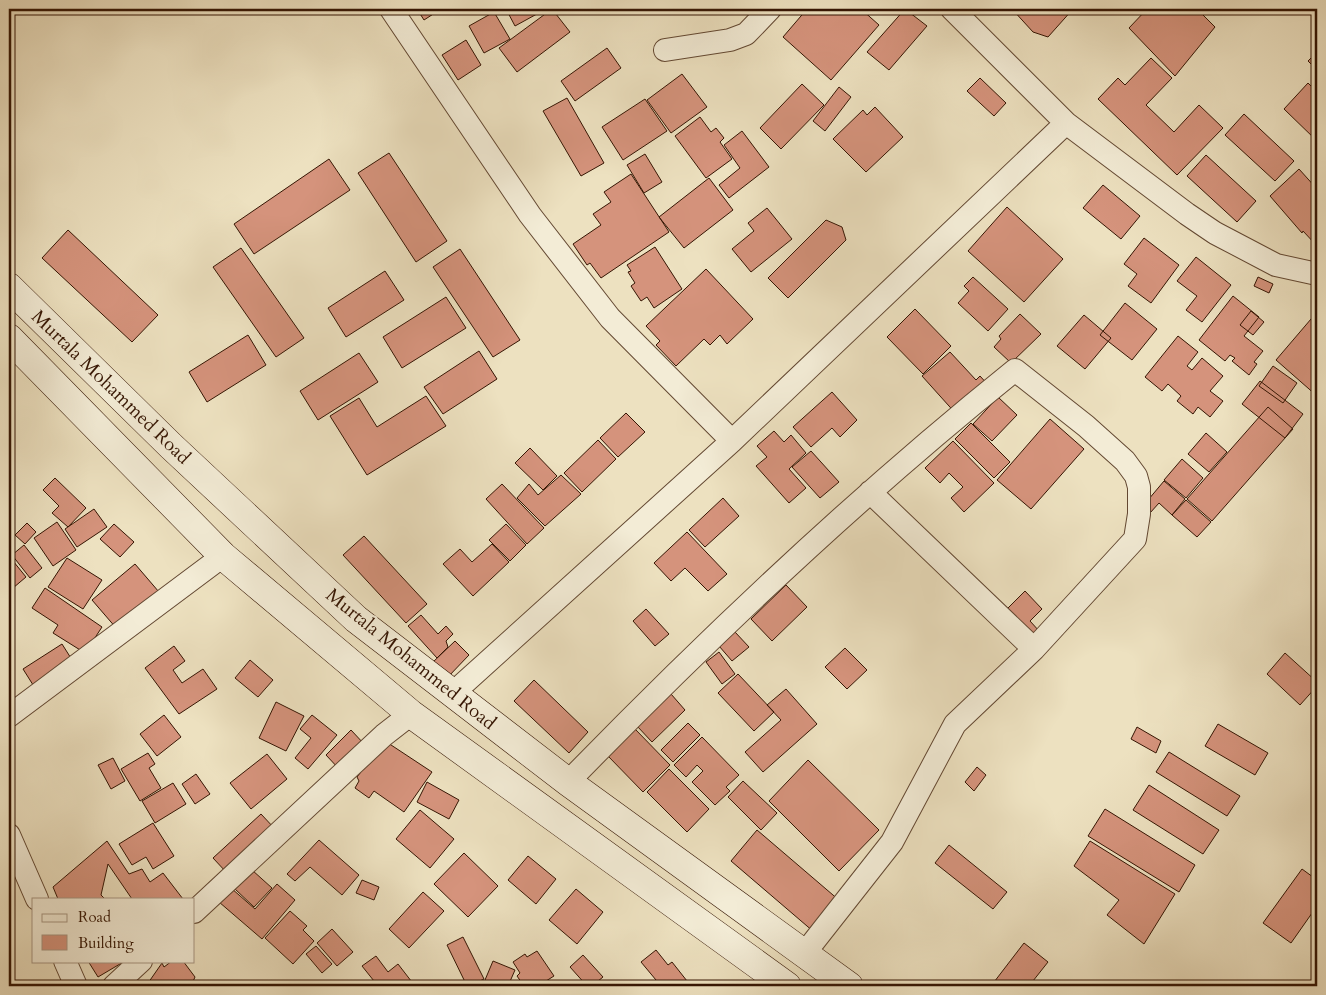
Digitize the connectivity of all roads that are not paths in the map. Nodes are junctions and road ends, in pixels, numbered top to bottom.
1 (391, 9) edge
2 (770, 9) edge
3 (952, 9) edge
4 (666, 50) dead end
5 (1066, 123) junction
6 (1317, 274) edge
7 (9, 287) edge
8 (9, 338) edge
9 (732, 441) junction
10 (870, 492) junction
11 (224, 556) junction
12 (1034, 649) junction
13 (452, 694) junction
14 (411, 714) junction
15 (9, 716) edge
16 (568, 782) junction
17 (9, 835) edge
18 (37, 898) edge
19 (195, 911) edge
20 (804, 954) junction
21 (65, 962) edge
22 (140, 962) edge
23 (780, 984) edge
24 (76, 986) edge
25 (114, 986) edge
26 (849, 986) edge

1 - 9 street
2 - 4 street
3 - 5 street
5 - 6 street
5 - 9 street
7 - 13 main road, Murtala Mohammed Road
8 - 11 main road, Murtala Mohammed Road
9 - 13 street
10 - 12 street
10 - 12 street
10 - 16 street
11 - 14 main road, Murtala Mohammed Road
11 - 15 street
12 - 20 street
13 - 16 main road, Murtala Mohammed Road
14 - 19 street
14 - 23 main road, Murtala Mohammed Road
16 - 20 main road, Murtala Mohammed Road
17 - 18 street
20 - 26 main road, Murtala Mohammed Road
21 - 24 street
22 - 25 street

